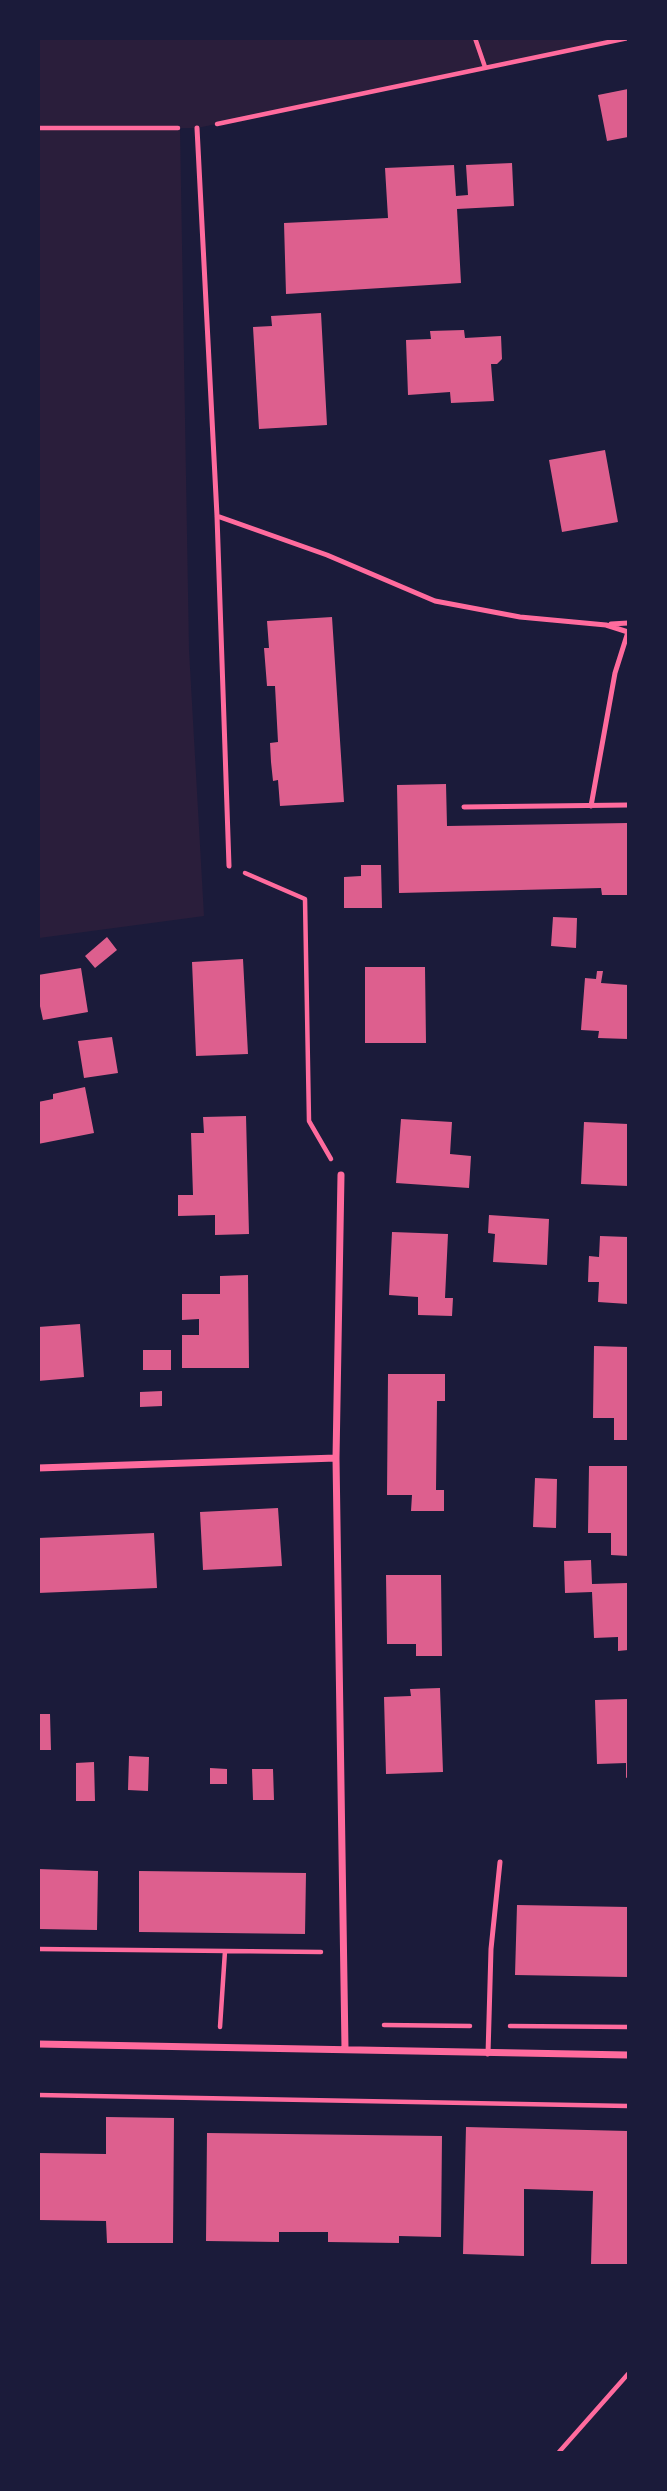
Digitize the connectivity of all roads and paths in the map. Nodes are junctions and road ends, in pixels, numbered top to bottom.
1 (475, 38) edge
2 (628, 38) edge
3 (485, 67) junction
4 (38, 128) edge
5 (197, 128) junction
6 (217, 516) junction
7 (628, 623) edge
8 (606, 625) junction
9 (628, 632) edge
10 (628, 805) edge
11 (591, 806) junction
12 (464, 807) dead end
13 (229, 866) joint
14 (341, 1175) joint
15 (336, 1458) junction
16 (38, 1468) edge
17 (500, 1862) dead end
18 (38, 1949) edge
19 (225, 1951) junction
20 (344, 1952) junction
21 (38, 2044) edge
22 (218, 2046) junction
23 (345, 2049) junction
24 (488, 2054) junction
25 (628, 2055) edge
26 (38, 2095) edge
27 (628, 2106) edge
28 (628, 2374) edge
29 (559, 2452) edge

1 - 3 path
2 - 3 path
3 - 5 path
4 - 5 path
5 - 6 lane
6 - 8 lane
6 - 13 lane
7 - 8 lane
8 - 9 lane
9 - 11 lane
10 - 11 lane
11 - 12 lane
13 - 14 path
14 - 15 street
15 - 16 street
15 - 20 street
17 - 24 lane
18 - 19 path
19 - 20 path
19 - 22 path
20 - 23 street
21 - 22 street
22 - 23 street
23 - 24 street
24 - 25 street
26 - 27 path
28 - 29 path

